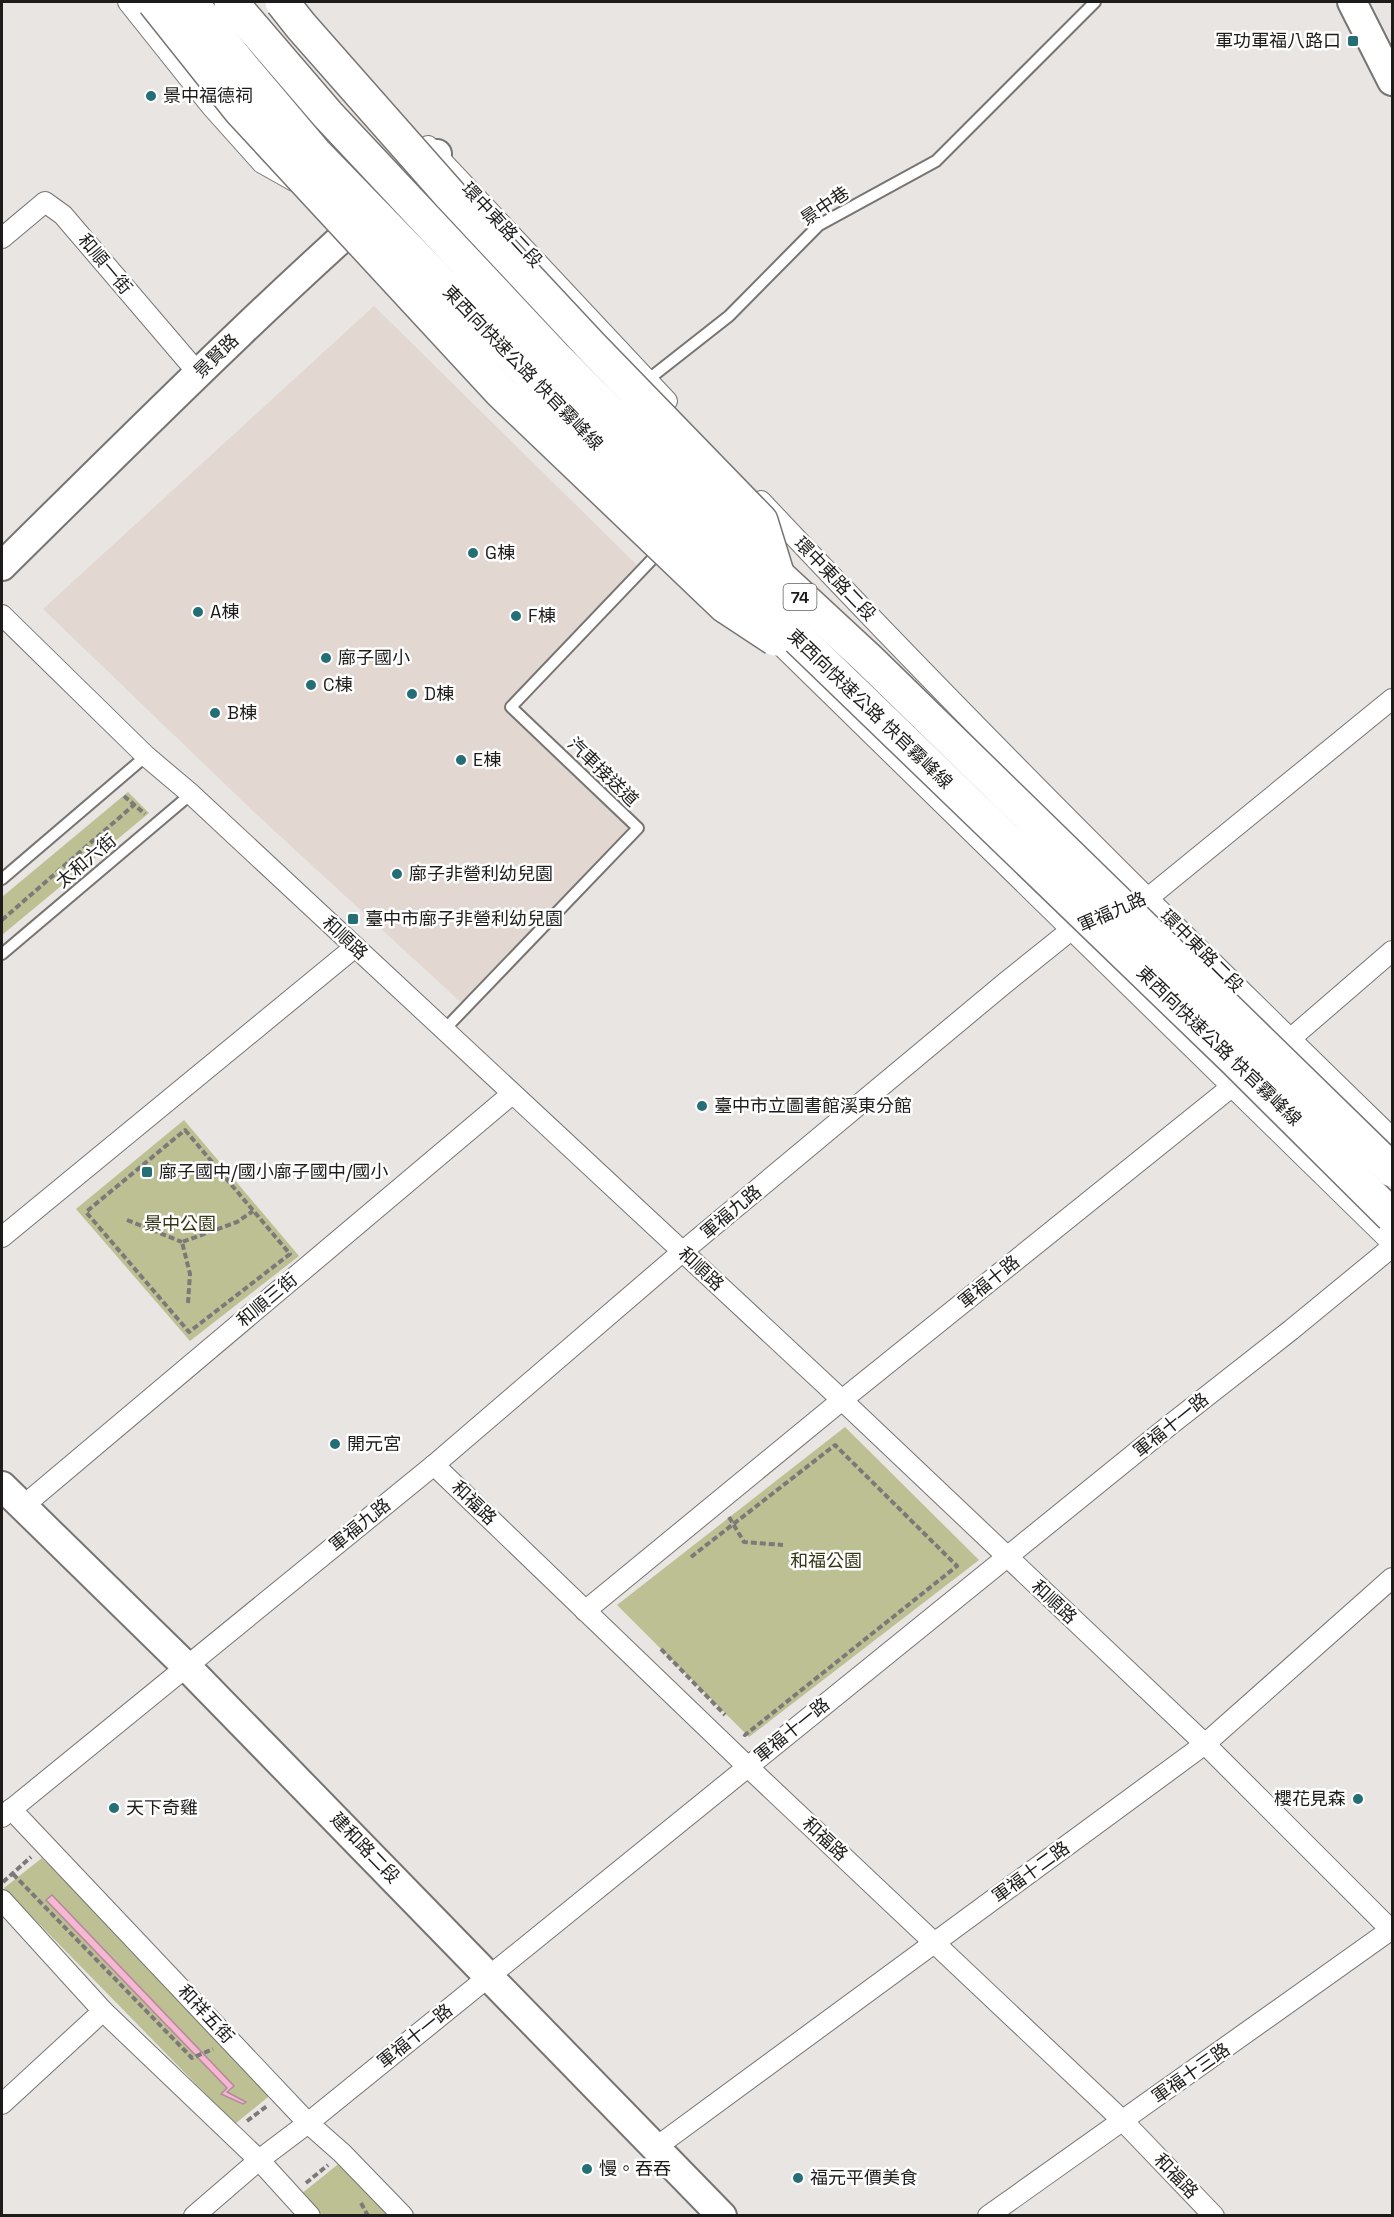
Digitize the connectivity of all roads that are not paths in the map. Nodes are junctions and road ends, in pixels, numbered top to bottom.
1 (128, 2) edge
2 (154, 2) edge
3 (174, 2) edge
4 (191, 2) edge
5 (231, 2) edge
6 (282, 2) edge
7 (298, 2) edge
8 (1095, 2) edge
9 (1352, 2) edge
10 (1392, 81) edge
11 (437, 154) junction
12 (358, 221) junction
13 (2, 238) edge
14 (198, 373) junction
15 (647, 380) junction
16 (630, 396) dead end
17 (621, 404) dead end
18 (603, 421) dead end
19 (595, 429) dead end
20 (577, 445) junction
21 (672, 539) junction
22 (2, 566) edge
23 (779, 578) junction
24 (2, 615) edge
25 (847, 687) junction
26 (1392, 699) edge
27 (146, 756) junction
28 (191, 794) junction
29 (2, 879) edge
30 (1148, 897) junction
31 (1071, 930) junction
32 (355, 947) junction
33 (1392, 951) edge
34 (2, 954) edge
35 (444, 1030) junction
36 (1290, 1039) junction
37 (1232, 1087) junction
38 (513, 1094) junction
39 (1392, 1138) edge
40 (1392, 1170) edge
41 (1392, 1216) edge
42 (2, 1237) edge
43 (1392, 1245) edge
44 (682, 1252) junction
45 (842, 1400) junction
46 (434, 1465) junction
47 (2, 1486) edge
48 (22, 1507) junction
49 (1006, 1557) junction
50 (1392, 1578) edge
51 (585, 1611) junction
52 (187, 1666) junction
53 (1205, 1744) junction
54 (747, 1766) junction
55 (6, 1813) edge
56 (2, 1900) edge
57 (1392, 1930) edge
58 (935, 1942) junction
59 (490, 1976) junction
60 (103, 2011) junction
61 (2, 2104) edge
62 (1123, 2121) junction
63 (308, 2123) junction
64 (656, 2148) junction
65 (260, 2160) junction
66 (194, 2216) edge
67 (310, 2216) edge
68 (403, 2216) edge
69 (722, 2216) edge
70 (988, 2216) edge
71 (1214, 2216) edge

1 - 12 street
2 - 25 highway, bridge
3 - 12 street
4 - 25 highway, 東西向快速公路 快官霧峰線 / 74, bridge
5 - 23 highway, 東西向快速公路 快官霧峰線 / 74, bridge
6 - 23 highway, bridge
7 - 11 street, 環中東路二段
8 - 15 lane, 景中巷
9 - 10 street
11 - 12 street, 景賢路
11 - 15 street, 環中東路二段
12 - 14 street, 景賢路
12 - 20 street
13 - 14 street, 和順一街
14 - 22 street, 景賢路
15 - 16 lane, 景中巷
15 - 30 street, 環中東路二段
17 - 18 lane
19 - 20 lane
20 - 21 street
21 - 31 street
21 - 35 lane, 汽車接送道
23 - 40 highway, 東西向快速公路 快官霧峰線 / 74, bridge
24 - 27 street, 和順路
25 - 41 highway, 東西向快速公路 快官霧峰線 / 74, bridge
26 - 30 street, 軍福九路
27 - 28 street, 和順路
27 - 29 lane
28 - 32 street, 和順路
28 - 34 lane, 太和六街
30 - 31 street, 軍福九路
30 - 36 street, 環中東路二段
31 - 37 street
31 - 44 street, 軍福九路
32 - 35 street, 和順路
32 - 42 street
33 - 36 street, 軍福十路
35 - 38 street, 和順路
36 - 37 street, 軍福十路
36 - 39 street, 環中東路二段
37 - 43 street
37 - 45 street, 軍福十路
38 - 44 street, 和順路
38 - 48 street, 和順三街
43 - 49 street, 軍福十一路
44 - 45 street, 和順路
44 - 46 street, 軍福九路
45 - 49 street, 和順路
45 - 51 street, 軍福十路
46 - 51 street, 和福路
46 - 52 street, 軍福九路
47 - 48 street, 建和路二段
48 - 52 street, 建和路二段
49 - 53 street, 和順路
49 - 54 street, 軍福十一路
50 - 53 street, 軍福十二路
51 - 54 street, 和福路
52 - 55 street, 軍福九路
52 - 59 street, 建和路二段
53 - 57 street, 和順路
53 - 58 street, 軍福十二路
54 - 58 street, 和福路
54 - 59 street, 軍福十一路
55 - 63 street, 和祥五街
56 - 60 street
57 - 62 street, 軍福十三路
58 - 62 street, 和福路
58 - 64 street, 軍福十二路
59 - 63 street, 軍福十一路
59 - 64 street, 建和路二段
60 - 61 street
60 - 65 street
62 - 70 street, 軍福十三路
62 - 71 street, 和福路
63 - 65 street, 軍福十一路
63 - 68 street, 和祥五街
64 - 69 street, 建和路二段
65 - 66 street, 軍福十一路
65 - 67 street

